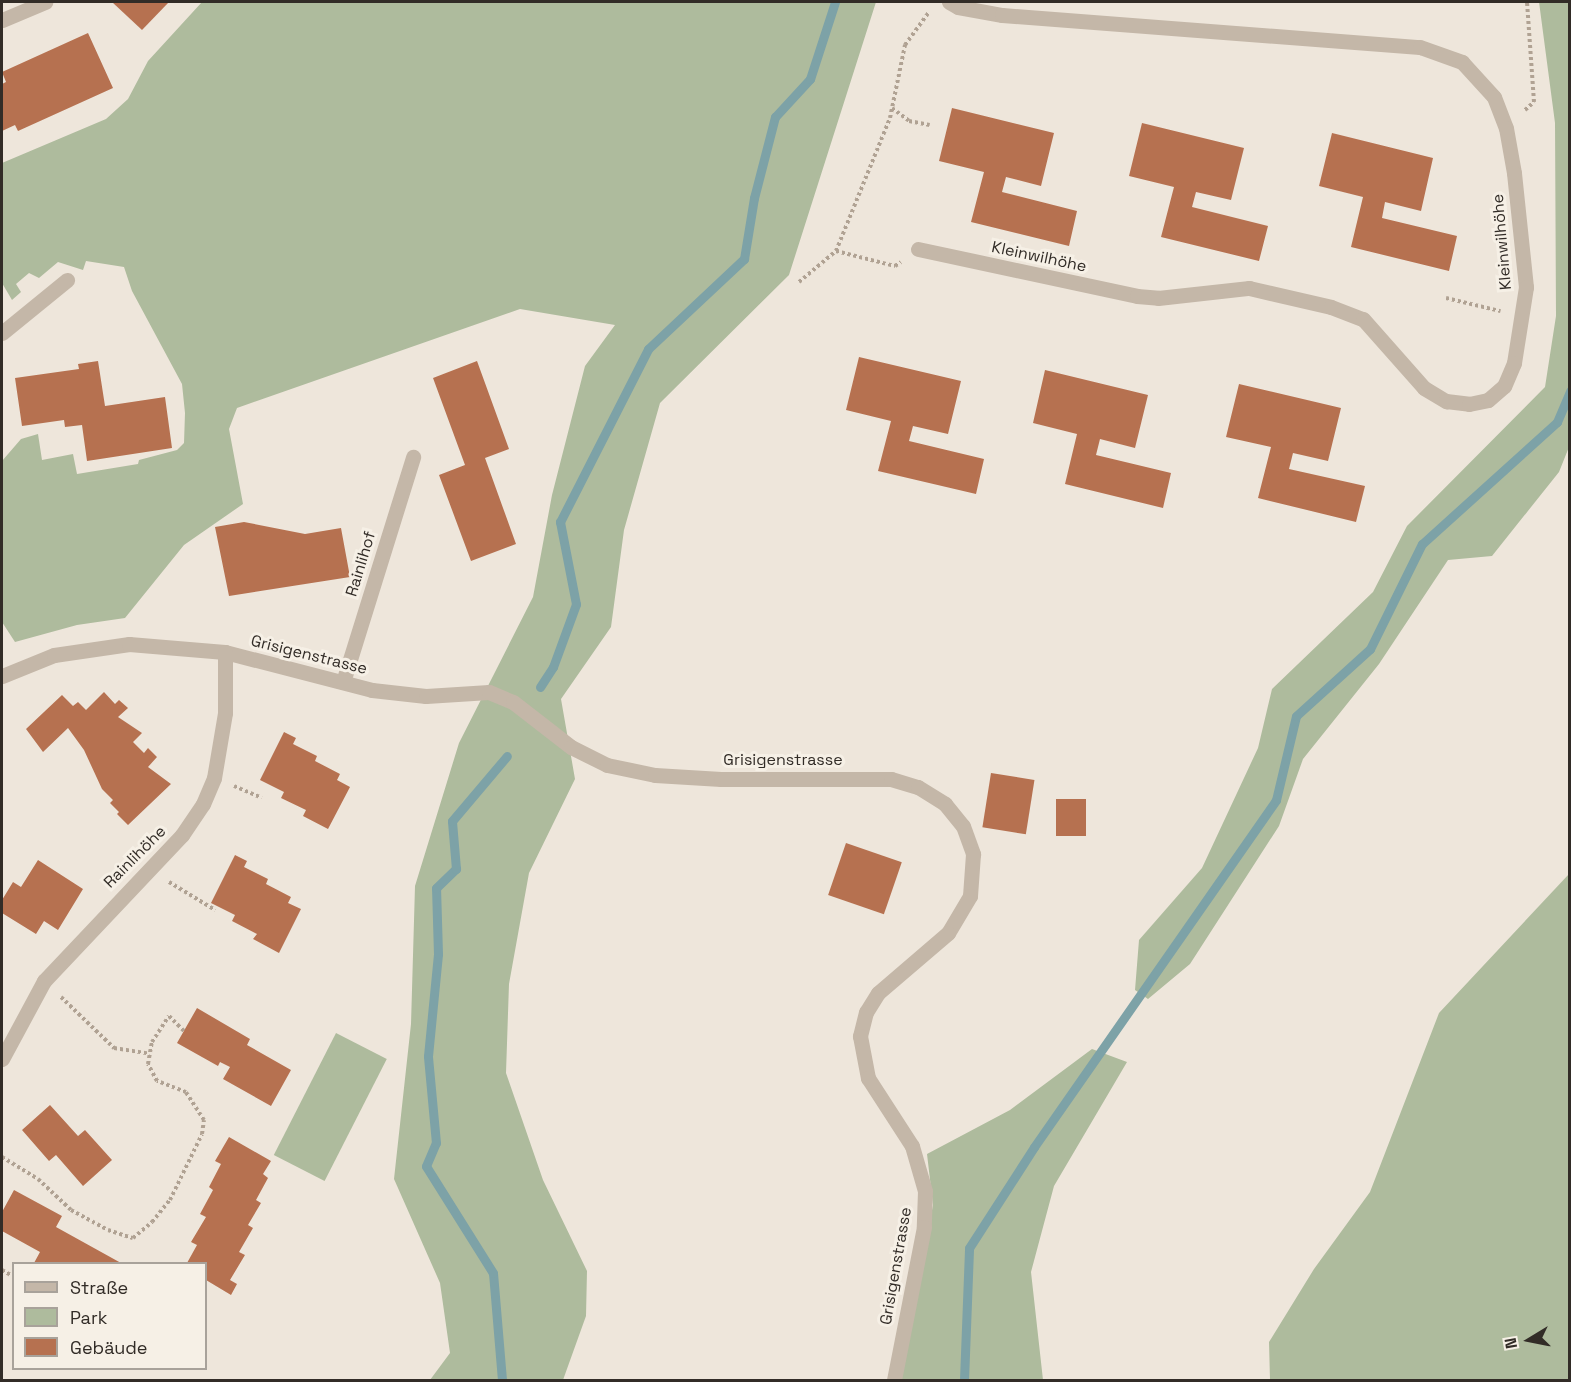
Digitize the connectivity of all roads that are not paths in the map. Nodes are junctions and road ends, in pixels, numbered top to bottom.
1 (45, 2) edge
2 (943, 2) edge
3 (2, 20) edge
4 (918, 249) dead end
5 (67, 280) dead end
6 (2, 333) edge
7 (413, 457) dead end
8 (225, 652) junction
9 (2, 676) edge
10 (343, 682) junction
11 (2, 1059) edge
12 (894, 1380) edge

1 - 3 street
2 - 4 street, Kleinwilhöhe
5 - 6 street
7 - 10 street, Rainlihof
8 - 9 street, Grisigenstrasse
8 - 10 street, Grisigenstrasse
8 - 11 street, Rainlihöhe
10 - 12 street, Grisigenstrasse

